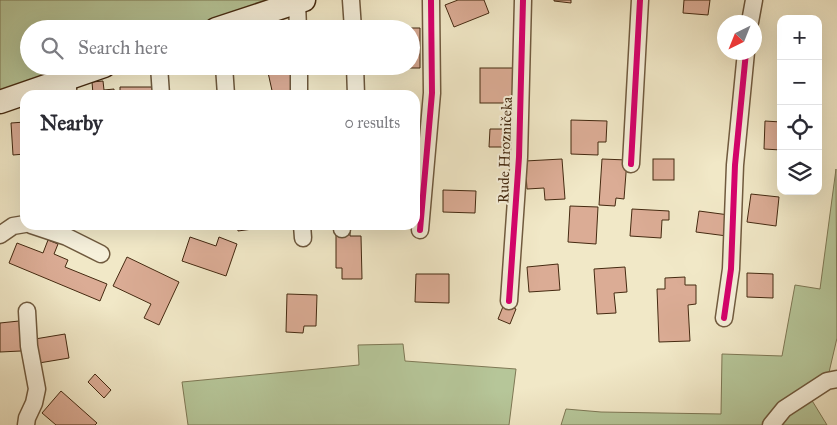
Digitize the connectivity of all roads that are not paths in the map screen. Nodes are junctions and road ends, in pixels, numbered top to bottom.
1 (351, 0) edge
2 (431, 0) edge
3 (522, 0) edge
4 (640, 0) edge
5 (754, 0) edge
6 (301, 1) edge
7 (751, 15) edge
8 (244, 20) edge
9 (299, 20) edge
10 (352, 20) edge
11 (745, 60) edge
12 (89, 75) edge
13 (160, 75) edge
14 (225, 75) edge
15 (298, 75) edge
16 (355, 75) edge
17 (68, 87) edge
18 (54, 90) edge
19 (161, 90) edge
20 (226, 90) edge
21 (299, 90) edge
22 (356, 90) edge
23 (20, 98) edge
24 (0, 102) edge
25 (631, 164) dead end
26 (20, 225) edge
27 (420, 230) dead end
28 (67, 231) edge
29 (0, 235) edge
30 (101, 254) dead end
31 (509, 301) dead end
32 (28, 311) dead end
33 (724, 318) dead end
34 (837, 379) edge
35 (26, 425) edge
36 (771, 425) edge

1 - 10 street
2 - 27 street
3 - 31 street, Rude Hrozničeka
4 - 25 street
5 - 7 street
6 - 8 street
6 - 9 street
11 - 33 street
12 - 17 street
13 - 19 street
14 - 20 street
15 - 21 street
16 - 22 street
17 - 18 street
23 - 24 street
26 - 29 street
28 - 30 street
32 - 35 street
34 - 36 street

